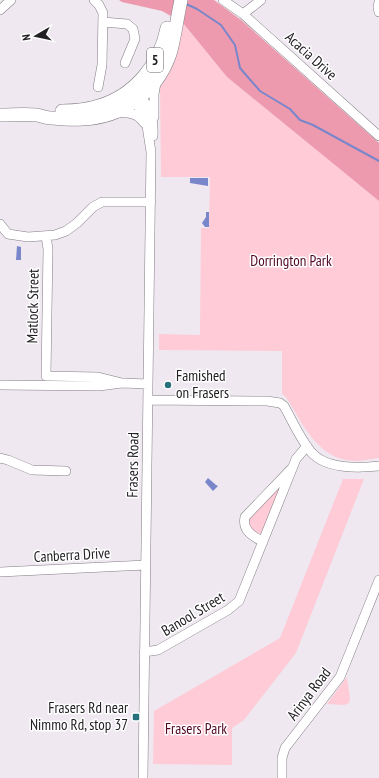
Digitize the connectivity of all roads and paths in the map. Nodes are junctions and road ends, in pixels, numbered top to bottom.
1 (11, 0) edge
2 (172, 0) edge
3 (181, 0) edge
4 (223, 0) edge
5 (261, 0) edge
6 (96, 2) edge
7 (379, 2) edge
8 (0, 10) edge
9 (379, 12) edge
10 (243, 14) junction
11 (102, 22) junction
12 (172, 27) junction
13 (125, 62) dead end
14 (159, 76) junction
15 (98, 87) dead end
16 (136, 96) junction
17 (114, 113) junction
18 (0, 115) edge
19 (37, 115) junction
20 (153, 126) junction
21 (150, 135) junction
22 (379, 136) edge
23 (151, 152) junction
24 (151, 202) junction
25 (0, 224) edge
26 (46, 236) junction
27 (4, 237) edge
28 (122, 383) junction
29 (148, 384) junction
30 (0, 385) edge
31 (148, 400) junction
32 (307, 446) junction
33 (0, 458) edge
34 (294, 466) junction
35 (379, 466) edge
36 (66, 470) dead end
37 (263, 542) junction
38 (146, 565) junction
39 (0, 572) edge
40 (379, 580) edge
41 (144, 652) junction
42 (143, 778) edge
43 (282, 778) edge

1 - 8 street
2 - 12 highway, 5
3 - 12 highway, 5
4 - 10 street, Acacia Drive
5 - 10 street
6 - 11 street
7 - 9 street
10 - 22 street, Acacia Drive
11 - 13 street
11 - 15 street
12 - 14 highway, 5
12 - 16 highway, 5
14 - 16 highway, 5
14 - 20 street
16 - 17 highway, 5
16 - 19 highway, 5
16 - 20 street, Frasers Road
16 - 21 street, Frasers Road
17 - 19 highway, 5
17 - 21 street, Frasers Road
18 - 19 highway, 5
20 - 23 street, Frasers Road
21 - 23 street, Frasers Road
23 - 24 street, Frasers Road
24 - 26 street
24 - 29 street, Frasers Road
25 - 27 street
26 - 27 street
26 - 28 street, Matlock Street
28 - 29 street
28 - 30 street
29 - 31 street, Frasers Road
31 - 32 street
31 - 38 street, Frasers Road
32 - 34 street, Banool Street
32 - 35 street
33 - 36 street
34 - 37 street, Banool Street
34 - 37 street, Banool Street
37 - 41 street, Banool Street
38 - 39 street, Canberra Drive
38 - 41 street, Frasers Road
40 - 43 street, Arinya Road
41 - 42 street, Frasers Road

